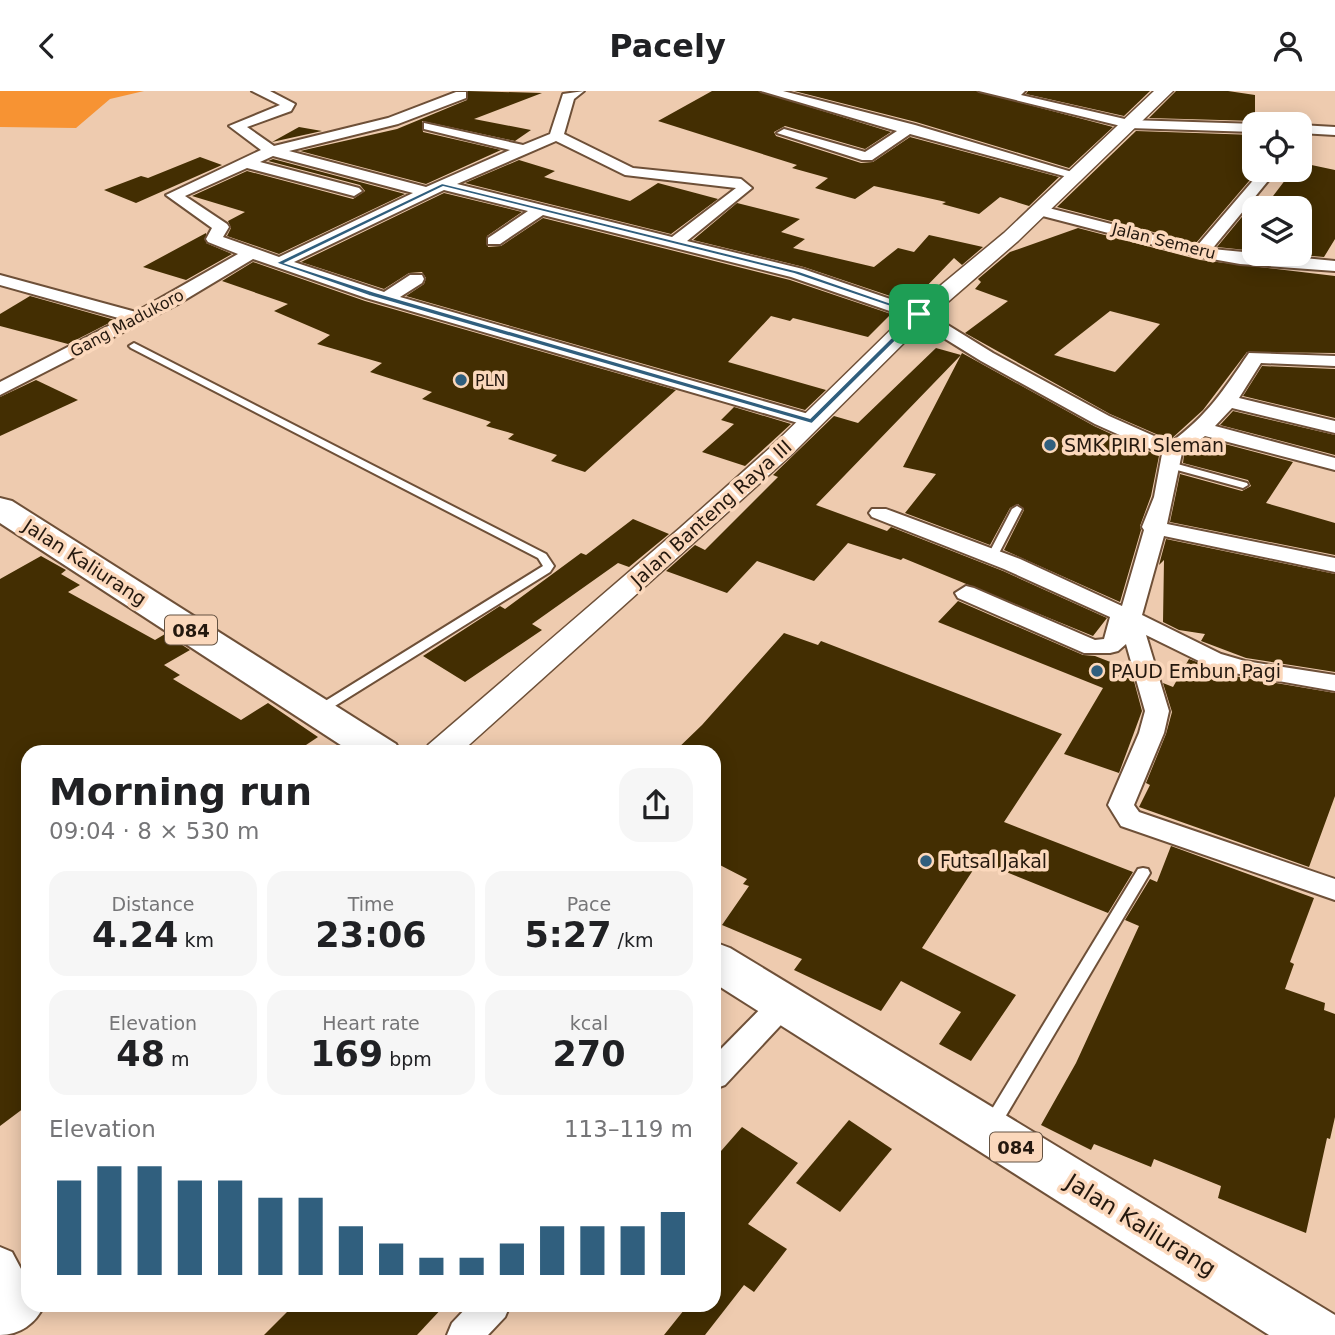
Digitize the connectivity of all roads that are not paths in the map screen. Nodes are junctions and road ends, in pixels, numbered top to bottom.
1 (259, 91) edge
2 (577, 91) edge
3 (768, 91) edge
4 (986, 91) edge
5 (1164, 91) edge
6 (1014, 94) edge
7 (461, 95) dead end
8 (1129, 124) junction
9 (429, 126) dead end
10 (910, 128) junction
11 (1242, 128) edge
12 (1335, 131) edge
13 (1312, 132) edge
14 (784, 133) dead end
15 (556, 137) junction
16 (526, 150) junction
17 (272, 151) junction
18 (246, 163) junction
19 (1075, 175) junction
20 (1260, 182) edge
21 (435, 188) junction
22 (354, 191) dead end
23 (538, 211) junction
24 (1034, 213) junction
25 (494, 241) dead end
26 (673, 244) junction
27 (1201, 252) junction
28 (252, 253) junction
29 (279, 263) junction
30 (1335, 266) edge
31 (416, 279) dead end
32 (0, 280) edge
33 (386, 298) junction
34 (919, 314) junction
35 (138, 318) junction
36 (134, 347) dead end
37 (1335, 361) edge
38 (0, 389) edge
39 (1228, 401) junction
40 (812, 421) junction
41 (1335, 427) edge
42 (1202, 429) junction
43 (1171, 458) junction
44 (1335, 464) edge
45 (1244, 485) dead end
46 (0, 508) edge
47 (1017, 509) dead end
48 (879, 513) dead end
49 (1153, 527) junction
50 (992, 557) junction
51 (1335, 565) edge
52 (966, 593) dead end
53 (1126, 616) junction
54 (1335, 683) edge
55 (318, 711) junction
56 (370, 745) edge
57 (448, 745) edge
58 (1143, 873) dead end
59 (1335, 890) edge
60 (721, 964) edge
61 (784, 1003) junction
62 (721, 1069) edge
63 (989, 1131) junction
64 (0, 1263) edge
65 (17, 1312) edge
66 (486, 1312) edge
67 (1312, 1334) edge
68 (465, 1335) edge

1 - 17 street
2 - 15 street
3 - 10 street
4 - 6 street
5 - 8 street, Jalan Banteng Raya III
6 - 8 street
7 - 17 street
8 - 11 street
8 - 19 street, Jalan Banteng Raya III
9 - 16 street
10 - 14 street
10 - 19 street
12 - 13 street
15 - 16 street
15 - 26 street
16 - 21 street
17 - 18 street
17 - 21 street
18 - 22 street
18 - 28 street
19 - 24 street, Jalan Banteng Raya III
20 - 27 street
21 - 23 street
21 - 29 street
23 - 25 street
23 - 26 street
24 - 27 street, Jalan Semeru
24 - 34 street, Jalan Banteng Raya III
26 - 34 street
27 - 30 street, Jalan Semeru
28 - 29 street
28 - 35 street, Gang Madukoro
29 - 33 street
31 - 33 street
32 - 35 street
33 - 40 street
34 - 40 street, Jalan Banteng Raya III
34 - 43 street
35 - 38 street, Gang Madukoro
36 - 55 lane
37 - 39 street
39 - 41 street
39 - 42 street
40 - 57 street, Jalan Banteng Raya III
42 - 43 street
42 - 44 street
43 - 45 lane
43 - 49 street
46 - 55 main road, Jalan Kaliurang / 084
47 - 50 lane
48 - 50 street
49 - 51 street
49 - 53 street
50 - 53 street
52 - 53 street
53 - 54 street
53 - 59 street
55 - 56 main road, Jalan Kaliurang / 084
58 - 63 lane
60 - 61 main road, Jalan Kaliurang / 084
61 - 62 street
61 - 63 main road, Jalan Kaliurang / 084
63 - 67 main road, Jalan Kaliurang / 084
64 - 65 street
66 - 68 street

